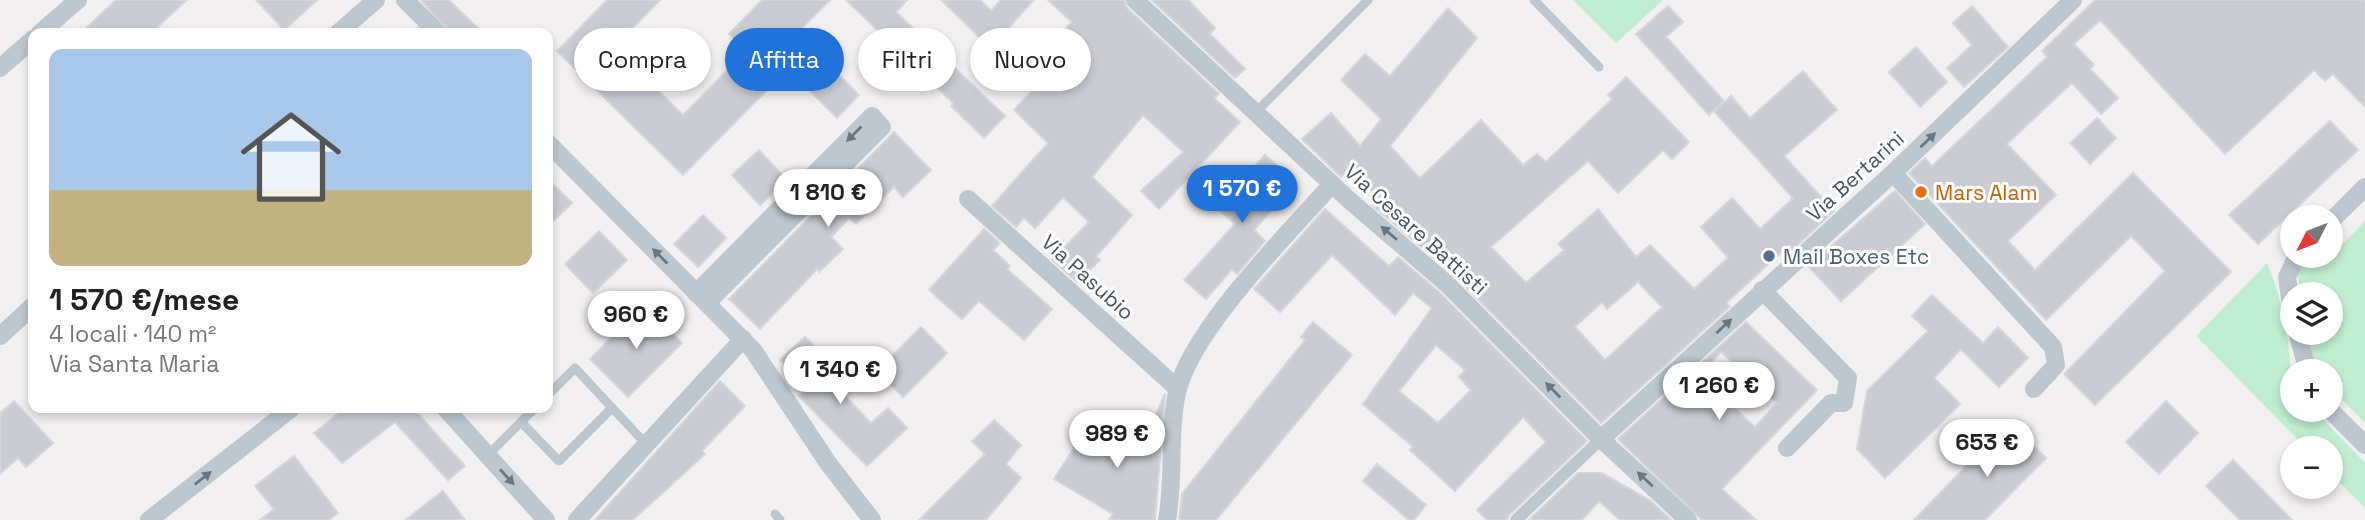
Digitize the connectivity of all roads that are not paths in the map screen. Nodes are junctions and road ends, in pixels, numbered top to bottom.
1 (78, 0) edge
2 (376, 0) edge
3 (405, 0) edge
4 (1135, 0) edge
5 (1368, 0) edge
6 (1534, 0) edge
7 (2073, 0) edge
8 (46, 28) edge
9 (344, 28) edge
10 (433, 28) edge
11 (28, 43) edge
12 (1600, 67) dead end
13 (0, 68) edge
14 (1255, 113) junction
15 (553, 148) edge
16 (1893, 173) junction
17 (1332, 184) junction
18 (2365, 187) edge
19 (968, 199) dead end
20 (2343, 209) edge
21 (1762, 290) junction
22 (701, 298) junction
23 (28, 311) edge
24 (0, 336) edge
25 (743, 339) junction
26 (1178, 389) junction
27 (2034, 389) dead end
28 (553, 390) edge
29 (612, 408) junction
30 (286, 413) edge
31 (450, 413) edge
32 (530, 413) edge
33 (522, 422) junction
34 (2342, 422) edge
35 (1601, 439) junction
36 (645, 443) junction
37 (2365, 445) edge
38 (1787, 448) dead end
39 (488, 455) junction
40 (149, 520) edge
41 (546, 520) edge
42 (577, 520) edge
43 (872, 520) edge
44 (1167, 520) edge
45 (1516, 520) edge
46 (1688, 520) edge

1 - 8 street
2 - 9 street
3 - 10 street
4 - 14 street, Via Cesare Battisti
5 - 14 lane
6 - 12 lane
16 -> 7 street, Via Bertarini
11 - 13 street
14 - 17 street, Via Cesare Battisti
22 -> 15 street
16 - 21 street, Via Bertarini
16 - 27 street
17 - 26 street
35 -> 17 street, Via Cesare Battisti
18 - 20 street
19 - 26 street, Via Pasubio
35 -> 21 street, Via Bertarini
21 - 38 street
22 -> 22 street
22 - 25 street
23 - 24 street
25 - 36 street
25 - 43 street
26 - 44 street
28 - 29 lane
29 - 33 lane
29 - 36 lane
40 -> 30 street
31 - 39 street
32 - 33 lane
33 - 39 lane
34 - 37 street
35 - 45 street
46 -> 35 street, Via Cesare Battisti
36 - 42 street
39 -> 41 street

